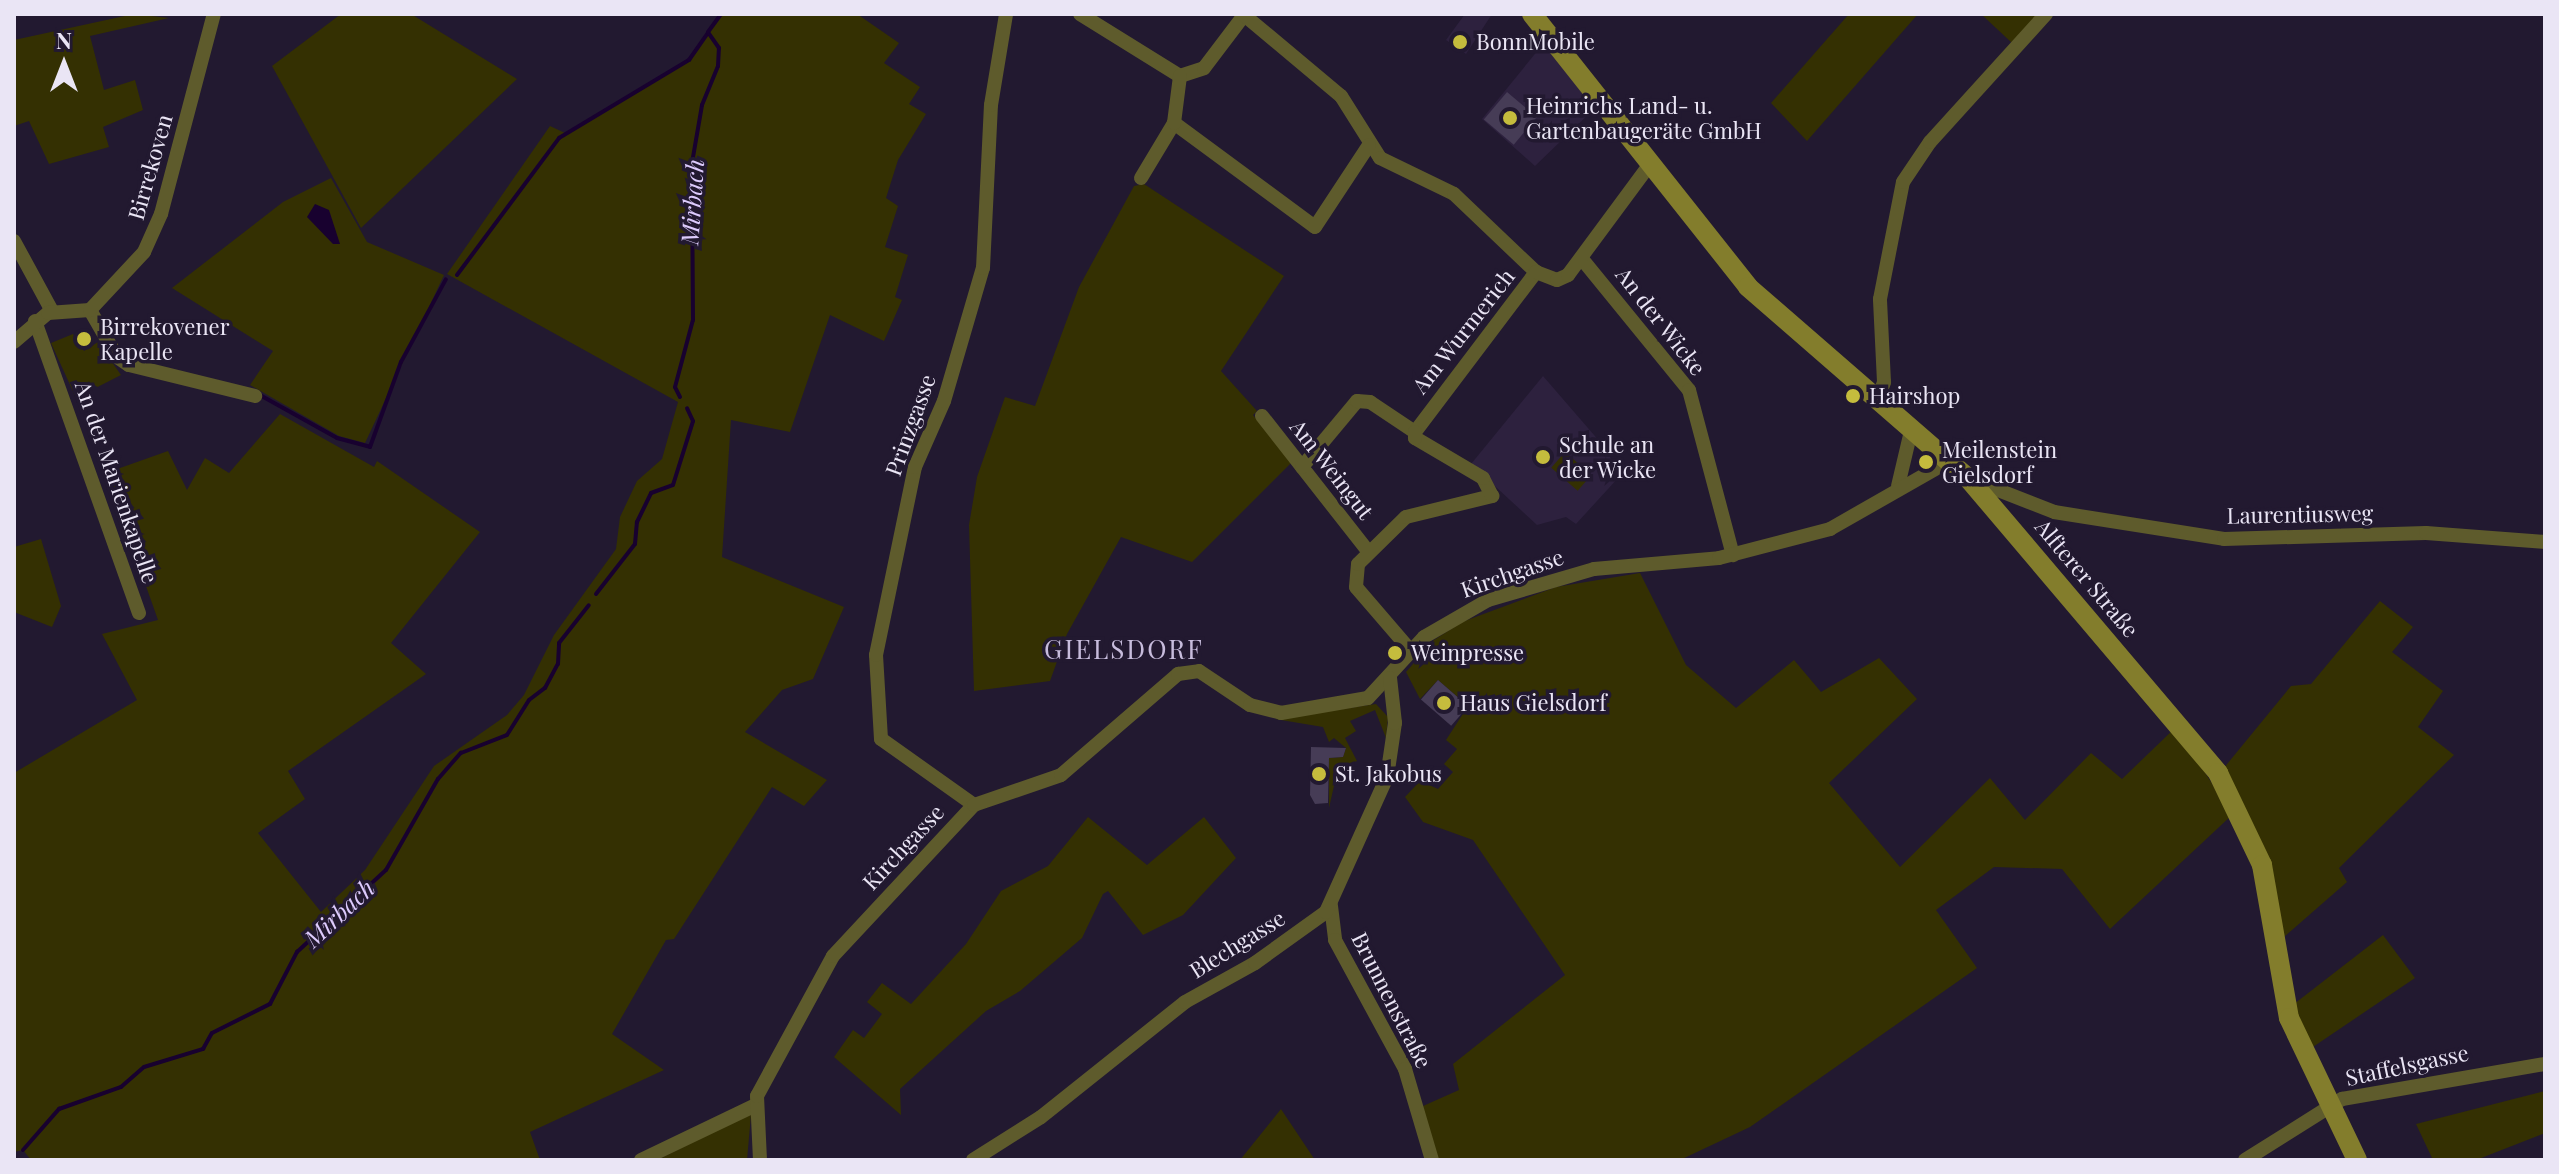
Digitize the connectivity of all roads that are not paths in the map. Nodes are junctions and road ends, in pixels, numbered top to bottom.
1 (214, 14) edge
2 (1006, 14) edge
3 (1080, 14) edge
4 (1532, 14) edge
5 (2046, 14) edge
6 (1245, 15) edge
7 (1097, 18) edge
8 (1180, 76) junction
9 (1174, 123) junction
10 (1369, 145) junction
11 (1648, 167) junction
12 (1141, 178) dead end
13 (14, 241) edge
14 (1582, 259) junction
15 (1536, 272) junction
16 (90, 310) junction
17 (52, 311) junction
18 (35, 321) junction
19 (14, 342) edge
20 (255, 396) dead end
21 (1878, 398) junction
22 (1262, 416) dead end
23 (1912, 427) junction
24 (1415, 432) junction
25 (1949, 461) junction
26 (1302, 467) junction
27 (1968, 478) junction
28 (1898, 486) junction
29 (2545, 542) edge
30 (1367, 550) junction
31 (1733, 555) junction
32 (139, 613) dead end
33 (1411, 651) junction
34 (1390, 678) junction
35 (974, 805) junction
36 (1331, 906) junction
37 (2545, 1064) edge
38 (756, 1105) junction
39 (2331, 1108) junction
40 (641, 1160) edge
41 (760, 1160) edge
42 (973, 1160) edge
43 (1432, 1160) edge
44 (2245, 1160) edge
45 (2357, 1160) edge

1 - 16 street, Birrekoven
2 - 35 street, Prinzgasse
3 - 7 street
4 - 11 street, Alfterer Straße
5 - 21 street
6 - 8 street
6 - 10 street
7 - 8 street
8 - 9 street
9 - 10 street
9 - 12 street
10 - 15 street
11 - 14 street, Am Wurmerich
11 - 21 street, Alfterer Straße
13 - 17 street
14 - 15 street, Am Wurmerich
14 - 31 street, An der Wicke
15 - 24 street, Am Wurmerich
16 - 17 street
16 - 20 street
17 - 18 street
18 - 19 street
18 - 32 street, An der Marienkapelle
21 - 23 street, Alfterer Straße
22 - 26 street, Am Weingut
23 - 25 street, Alfterer Straße
23 - 28 street
24 - 26 street
24 - 30 street
25 - 27 street, Alfterer Straße
25 - 28 street, Kirchgasse
26 - 30 street, Am Weingut
27 - 29 street, Laurentiusweg
27 - 39 street, Alfterer Straße
28 - 31 street, Kirchgasse
30 - 33 street
31 - 33 street, Kirchgasse
33 - 34 street, Kirchgasse
34 - 35 street, Kirchgasse
34 - 36 street, Blechgasse
35 - 38 street, Kirchgasse
36 - 42 street, Blechgasse
36 - 43 street, Brunnenstraße
37 - 39 street, Staffelsgasse
38 - 40 street
38 - 41 street
39 - 44 street, Staffelsgasse
39 - 45 street, Alfterer Straße

